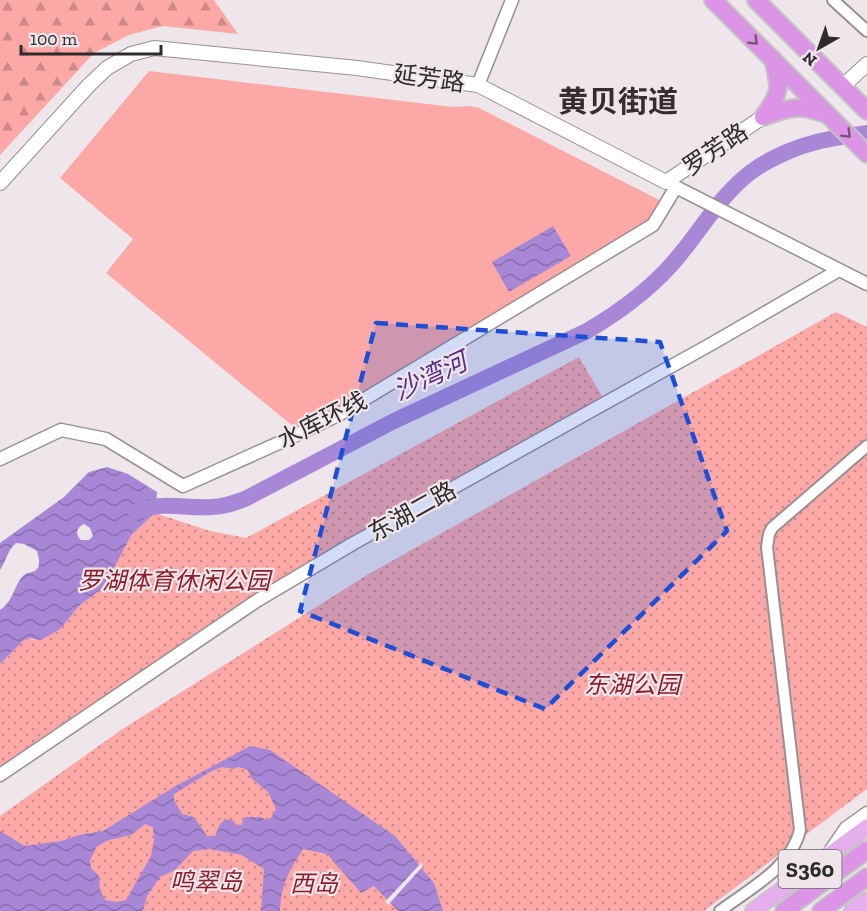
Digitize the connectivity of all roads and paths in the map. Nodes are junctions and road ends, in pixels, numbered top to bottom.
1 (512, 0) edge
2 (713, 0) edge
3 (756, 0) edge
4 (833, 0) edge
5 (867, 31) edge
6 (772, 58) junction
7 (867, 64) edge
8 (478, 85) junction
9 (847, 90) junction
10 (867, 111) edge
11 (828, 115) junction
12 (763, 117) junction
13 (867, 154) edge
14 (0, 183) edge
15 (671, 184) junction
16 (839, 270) junction
17 (867, 284) edge
18 (867, 446) edge
19 (0, 459) edge
20 (0, 775) edge
21 (867, 813) edge
22 (867, 827) edge
23 (867, 850) edge
24 (824, 860) junction
25 (862, 880) edge
26 (866, 902) edge
27 (720, 911) edge
28 (753, 911) edge
29 (784, 911) edge
30 (821, 911) edge
31 (830, 911) edge
32 (852, 911) edge

1 - 8 street
2 -> 6 highway
3 - 9 highway
4 - 5 street
6 - 11 highway
6 - 12 highway
7 - 9 main road
8 - 14 main road, 延芳路
8 - 15 main road, 延芳路
9 - 10 highway
11 - 12 highway
11 -> 13 highway
12 - 15 main road, 罗芳路
15 - 16 street, 延芳路
15 - 19 street, 水库环线
16 - 17 street, 延芳路
16 - 20 street, 东湖二路
18 - 27 street
21 - 24 street
22 - 24 main road, S360
23 - 29 highway, S360
24 - 28 main road, S360
25 - 30 highway
25 - 31 highway
26 - 32 main road, S360

